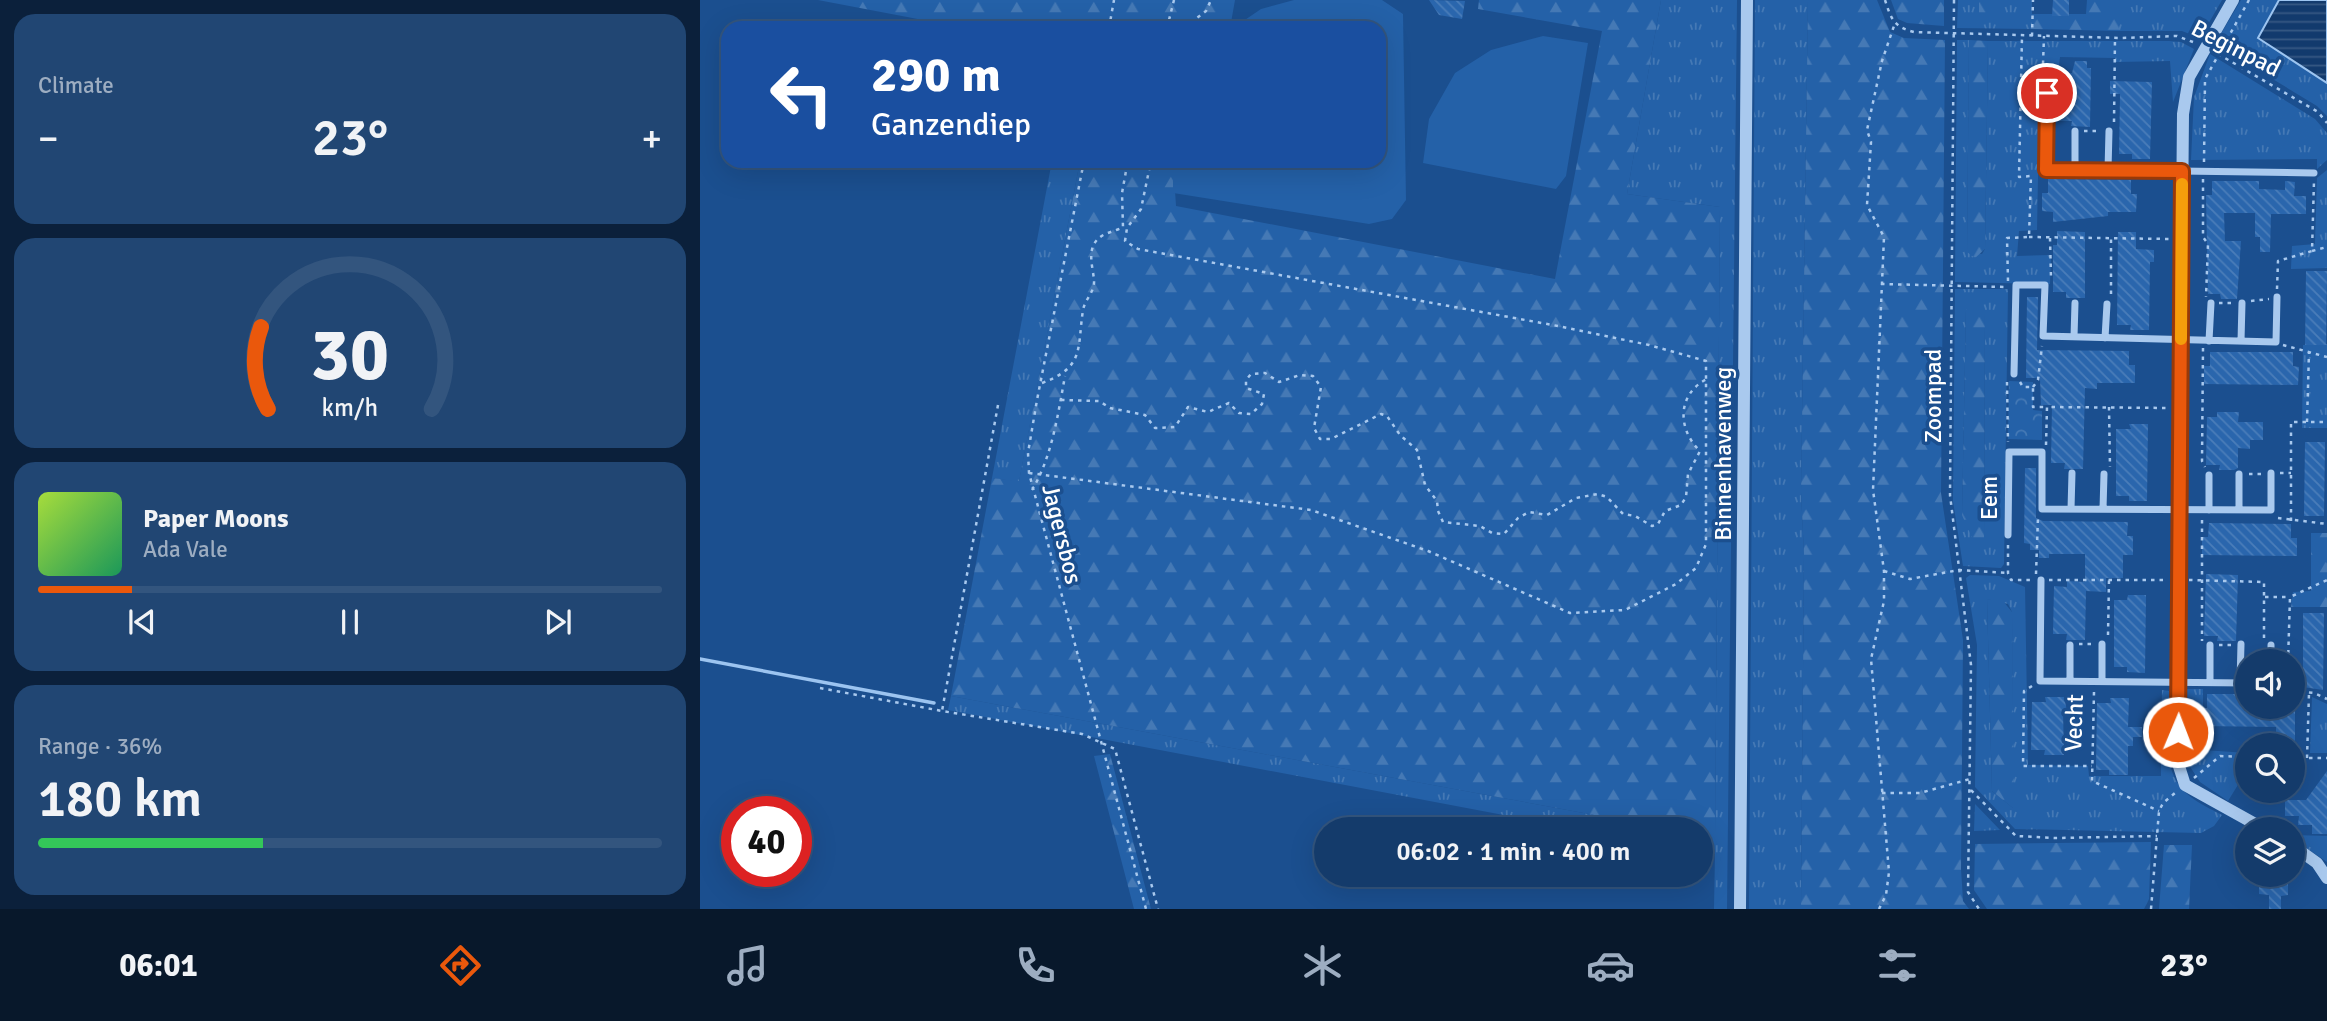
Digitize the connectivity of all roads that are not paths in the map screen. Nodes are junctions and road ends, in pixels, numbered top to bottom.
1 (1747, 0) edge
2 (2234, 0) edge
3 (2047, 74) road end
4 (2075, 131) road end
5 (2109, 131) road end
6 (2075, 170) junction
7 (2108, 170) junction
8 (2182, 171) junction
9 (2314, 173) road end
10 (2277, 297) road end
11 (2075, 303) dead end
12 (2211, 303) road end
13 (2242, 303) road end
14 (2107, 304) road end
15 (2074, 337) junction
16 (2105, 338) junction
17 (2181, 340) junction
18 (2206, 340) junction
19 (2241, 341) junction
20 (2014, 374) road end
21 (2072, 473) dead end
22 (2104, 474) road end
23 (2239, 474) road end
24 (2271, 474) road end
25 (2209, 475) road end
26 (2071, 509) junction
27 (2103, 509) junction
28 (2180, 510) junction
29 (2205, 510) junction
30 (2239, 510) junction
31 (2008, 535) road end
32 (2039, 580) road end
33 (2102, 644) road end
34 (2070, 645) road end
35 (2210, 645) road end
36 (2241, 645) road end
37 (2267, 645) road end
38 (2241, 649) edge
39 (2268, 649) edge
40 (2070, 681) junction
41 (2098, 681) junction
42 (2178, 682) junction
43 (2210, 682) junction
44 (2235, 682) edge
45 (2243, 817) edge
46 (2305, 854) edge
47 (2327, 878) edge
48 (1740, 909) edge

1 - 48 street, Binnenhavenweg
2 - 8 street
3 - 6 street
4 - 6 street
5 - 7 street
6 - 7 street
7 - 8 street
8 - 9 street
8 - 17 street
10 - 19 street
11 - 15 street
12 - 18 street
13 - 19 street
14 - 16 street
15 - 16 street
15 - 20 street
16 - 17 street
17 - 18 street
17 - 28 street
18 - 19 street
21 - 26 street
22 - 27 street
23 - 30 street
24 - 30 street
25 - 29 street
26 - 27 street
26 - 31 street, Eem
27 - 28 street
28 - 29 street
28 - 42 street
29 - 30 street
32 - 40 street, Vecht
33 - 41 street, Vecht
34 - 40 street, Vecht
35 - 43 street
36 - 38 street, Vecht
37 - 39 street
40 - 41 street, Vecht
41 - 42 street, Vecht
42 - 43 street, Vecht
42 - 45 street
43 - 44 street, Vecht
46 - 47 street

